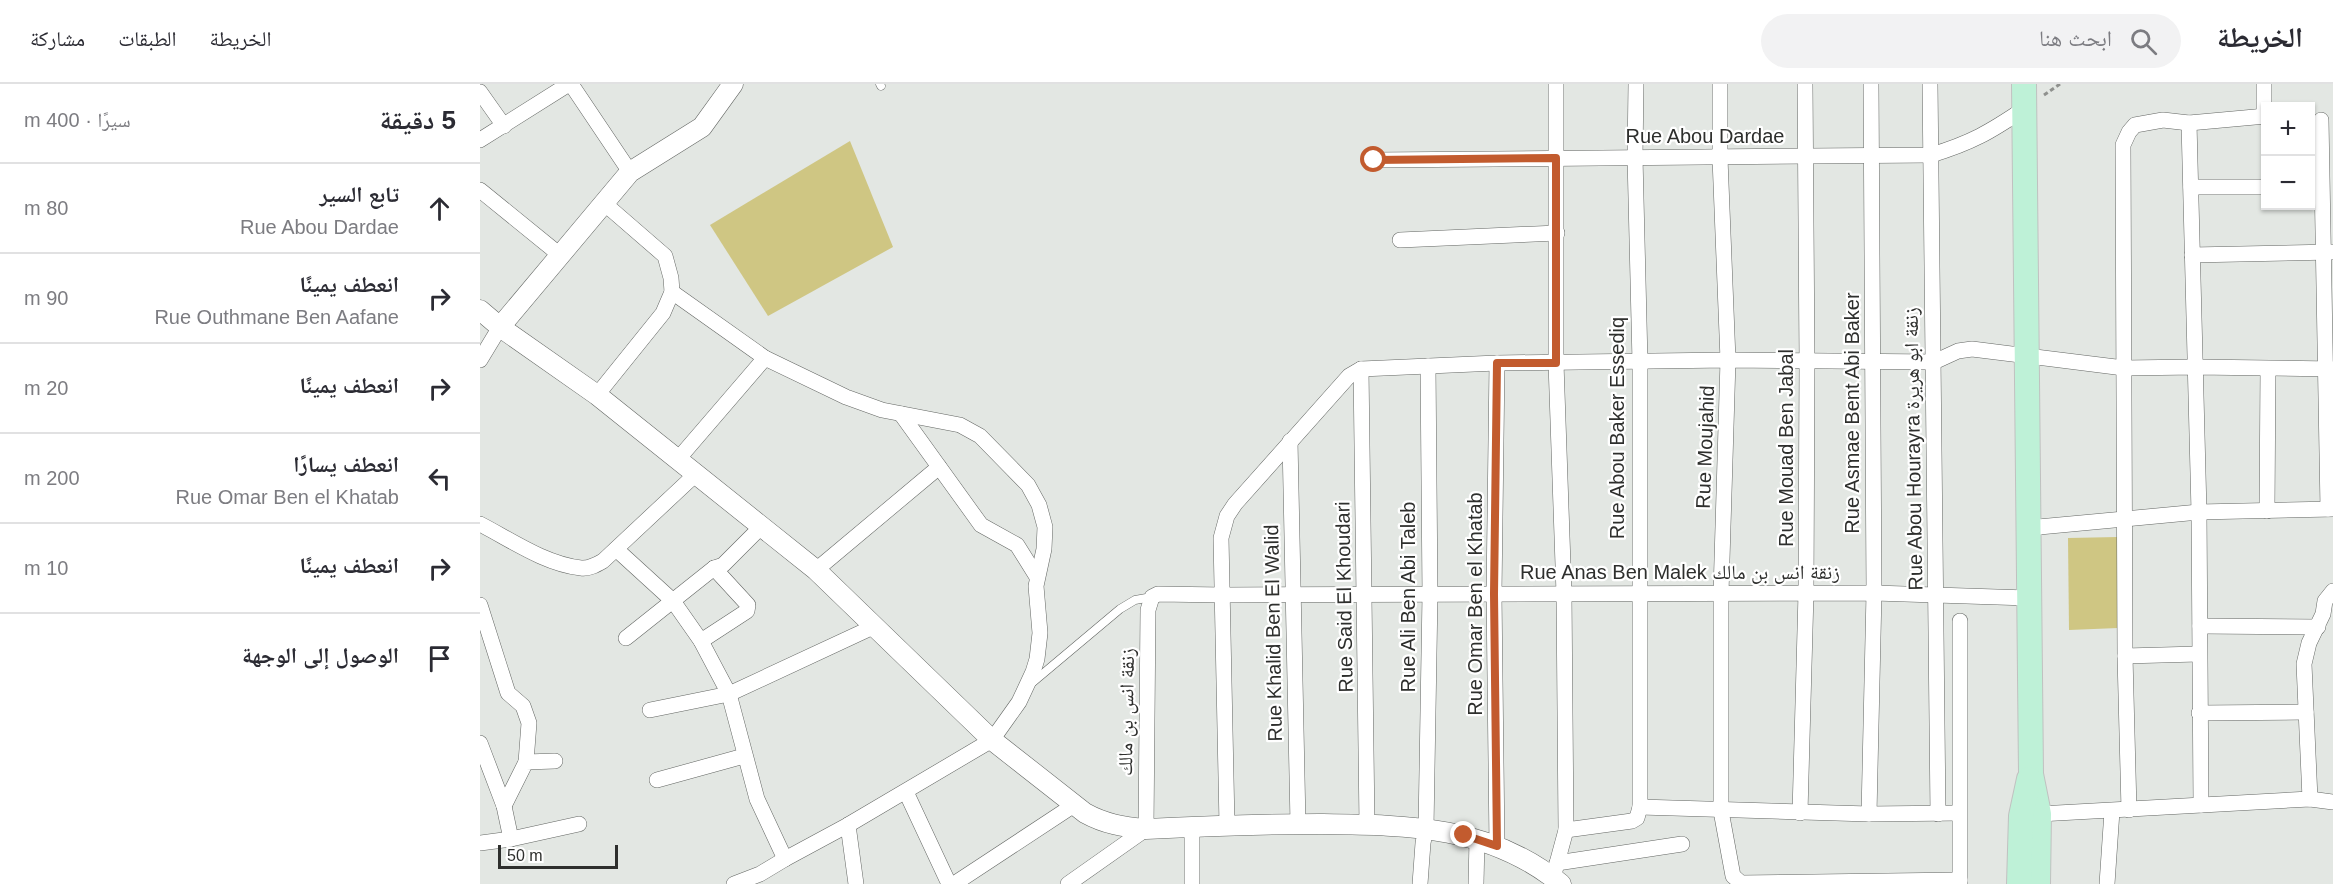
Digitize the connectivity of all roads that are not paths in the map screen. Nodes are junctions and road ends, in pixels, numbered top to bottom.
1 (570, 84) edge
2 (1556, 84) edge
3 (1636, 84) edge
4 (1720, 84) edge
5 (1805, 84) edge
6 (1870, 84) edge
7 (1930, 84) edge
8 (2024, 84) edge
9 (2264, 84) edge
10 (731, 85) edge
11 (480, 92) edge
12 (2265, 102) edge
13 (2024, 109) junction
14 (2261, 116) edge
15 (2322, 120) edge
16 (2189, 123) junction
17 (504, 126) junction
18 (480, 140) edge
19 (1931, 155) junction
20 (1872, 156) junction
21 (1635, 157) junction
22 (1805, 157) junction
23 (1556, 158) junction
24 (1720, 158) junction
25 (1374, 160) dead end
26 (630, 172) junction
27 (2191, 187) junction
28 (2261, 187) edge
29 (2322, 187) edge
30 (480, 190) edge
31 (605, 204) junction
32 (1557, 233) junction
33 (1400, 240) dead end
34 (2329, 252) edge
35 (560, 255) junction
36 (2192, 255) junction
37 (672, 292) junction
38 (480, 310) edge
39 (500, 327) junction
40 (2026, 356) junction
41 (765, 358) junction
42 (480, 360) edge
43 (1728, 360) junction
44 (1807, 361) junction
45 (1640, 362) junction
46 (1934, 362) junction
47 (1497, 363) junction
48 (1556, 363) junction
49 (1873, 363) junction
50 (1428, 366) junction
51 (2196, 367) junction
52 (2124, 368) junction
53 (2329, 368) edge
54 (1361, 369) junction
55 (2268, 369) junction
56 (597, 395) junction
57 (901, 414) junction
58 (2330, 425) edge
59 (1290, 441) junction
60 (679, 458) junction
61 (939, 467) junction
62 (697, 473) junction
63 (2330, 509) edge
64 (2267, 511) junction
65 (2199, 512) junction
66 (2124, 519) junction
67 (480, 524) edge
68 (762, 526) junction
69 (2028, 528) junction
70 (616, 549) junction
71 (714, 568) junction
72 (816, 570) junction
73 (1037, 577) junction
74 (2333, 591) edge
75 (1721, 593) junction
76 (1806, 593) junction
77 (1874, 593) junction
78 (1494, 594) junction
79 (1564, 594) junction
80 (1638, 594) junction
81 (1223, 595) junction
82 (1294, 595) junction
83 (1365, 595) junction
84 (1430, 595) junction
85 (1936, 595) junction
86 (1152, 597) junction
87 (2028, 598) junction
88 (673, 601) junction
89 (480, 605) edge
90 (1960, 621) dead end
91 (2200, 626) junction
92 (873, 627) junction
93 (2318, 627) junction
94 (626, 638) dead end
95 (701, 641) junction
96 (2198, 654) junction
97 (2125, 656) junction
98 (1027, 687) junction
99 (729, 694) junction
100 (650, 710) dead end
101 (2306, 712) junction
102 (2199, 713) junction
103 (992, 740) junction
104 (480, 743) edge
105 (744, 756) junction
106 (555, 760) dead end
107 (526, 762) junction
108 (2031, 774) junction
109 (657, 780) dead end
110 (906, 792) junction
111 (2310, 799) junction
112 (2333, 802) edge
113 (1074, 805) junction
114 (504, 806) junction
115 (2200, 806) junction
116 (1640, 807) junction
117 (2129, 810) junction
118 (1721, 811) junction
119 (2112, 811) junction
120 (1800, 813) junction
121 (1959, 813) junction
122 (1869, 814) junction
123 (1938, 814) junction
124 (2039, 814) junction
125 (579, 824) dead end
126 (1298, 824) junction
127 (848, 825) junction
128 (1227, 825) junction
129 (1367, 825) junction
130 (1192, 826) junction
131 (1146, 828) junction
132 (1426, 828) junction
133 (1566, 830) junction
134 (511, 839) junction
135 (1477, 839) junction
136 (480, 843) edge
137 (1682, 844) dead end
138 (1497, 846) junction
139 (785, 859) junction
140 (1557, 875) edge
141 (761, 879) edge
142 (1960, 882) edge
143 (2029, 883) edge
144 (734, 884) edge
145 (856, 884) edge
146 (949, 884) edge
147 (954, 884) edge
148 (1068, 884) edge
149 (1192, 884) edge
150 (1420, 884) edge
151 (1476, 884) edge
152 (2107, 884) edge

1 - 17 street
1 - 26 street
2 - 23 street
3 - 21 street, Rue Abou Baker Essediq
4 - 24 street, Rue Moujahid
5 - 22 street, Rue Mouad Ben Jabal
6 - 20 street, Rue Asmae Bent Abi Baker
7 - 19 street, Rue Abou Hourayra زنقة ابو هريرة
8 - 13 main road
9 - 12 street
10 - 26 street
11 - 17 street
13 - 19 street, Rue Abou Dardae
13 - 40 main road
14 - 16 street
15 - 29 street
16 - 27 street
16 - 52 street
17 - 18 street
19 - 20 street, Rue Abou Dardae
19 - 46 street, Rue Abou Hourayra زنقة ابو هريرة
20 - 22 street, Rue Abou Dardae
20 - 49 street, Rue Asmae Bent Abi Baker
21 - 23 street, Rue Abou Dardae
21 - 24 street, Rue Abou Dardae
21 - 45 street, Rue Abou Baker Essediq
22 - 24 street, Rue Abou Dardae
22 - 44 street, Rue Mouad Ben Jabal
23 - 25 street, Rue Abou Dardae
23 - 32 street
24 - 43 street, Rue Moujahid
26 - 31 street
27 - 28 street
27 - 36 street
29 - 34 street
30 - 35 street
31 - 35 street
31 - 37 street
32 - 33 street
32 - 48 street
34 - 36 street
34 - 53 street
35 - 39 street
36 - 51 street
37 - 41 street
37 - 56 street
38 - 39 street
39 - 42 street
39 - 56 street
40 - 46 street
40 - 52 street
40 - 69 main road
41 - 57 street
41 - 60 street
43 - 44 street
43 - 45 street
43 - 75 street, Rue Moujahid
44 - 49 street
44 - 76 street, Rue Mouad Ben Jabal
45 - 48 street
45 - 80 street, Rue Abou Baker Essediq
46 - 49 street
46 - 85 street, Rue Abou Hourayra زنقة ابو هريرة
47 - 48 street
47 - 50 street
47 - 78 street, Rue Omar Ben el Khatab
48 - 79 street
49 - 77 street, Rue Asmae Bent Abi Baker
50 - 54 street
50 - 84 street, Rue Ali Ben Abi Taleb
51 - 52 street
51 - 55 street
51 - 65 street
52 - 66 street
53 - 55 street
53 - 58 street
54 - 59 street
54 - 83 street, Rue Said El Khoudari
55 - 64 street
56 - 60 street
57 - 61 street
57 - 73 street
58 - 63 street
59 - 81 street
59 - 82 street, Rue Khalid Ben El Walid
60 - 62 street
61 - 72 street
61 - 73 street
62 - 68 street
62 - 70 street
63 - 64 street
64 - 65 street
65 - 66 street
65 - 91 street
66 - 69 street
66 - 97 street
67 - 70 street
68 - 71 street
68 - 72 street
69 - 87 main road
70 - 88 street
71 - 88 street
71 - 95 street
72 - 92 street
73 - 98 street
74 - 93 street
75 - 76 street, Rue Anas Ben Malek زنقة انس بن مالك
75 - 80 street, Rue Anas Ben Malek زنقة انس بن مالك
75 - 118 street, Rue Moujahid
76 - 77 street, Rue Anas Ben Malek زنقة انس بن مالك
76 - 120 street, Rue Mouad Ben Jabal
77 - 85 street, Rue Anas Ben Malek زنقة انس بن مالك
77 - 122 street, Rue Asmae Bent Abi Baker
78 - 79 street, Rue Anas Ben Malek زنقة انس بن مالك
78 - 84 street, Rue Anas Ben Malek زنقة انس بن مالك
78 - 138 street, Rue Omar Ben el Khatab
79 - 80 street, Rue Anas Ben Malek زنقة انس بن مالك
79 - 133 street
80 - 116 street, Rue Abou Baker Essediq
81 - 82 street, Rue Anas Ben Malek زنقة انس بن مالك
81 - 86 street, Rue Anas Ben Malek زنقة انس بن مالك
81 - 128 street
82 - 83 street, Rue Anas Ben Malek زنقة انس بن مالك
82 - 126 street, Rue Khalid Ben El Walid
83 - 84 street, Rue Anas Ben Malek زنقة انس بن مالك
83 - 129 street, Rue Said El Khoudari
84 - 132 street, Rue Ali Ben Abi Taleb
85 - 87 street, Rue Anas Ben Malek زنقة انس بن مالك
85 - 123 street, Rue Abou Hourayra زنقة ابو هريرة
86 - 98 lane
86 - 131 street, زنقة انس بن مالك
87 - 108 main road
88 - 94 street
88 - 95 street
89 - 107 street
90 - 121 street
91 - 93 street
91 - 96 street
92 - 99 street
92 - 103 street
93 - 101 street
95 - 99 street
96 - 97 street
96 - 102 street
97 - 117 street
98 - 103 street
99 - 100 street
99 - 105 street
101 - 102 street
101 - 111 street
102 - 115 street
103 - 110 street
103 - 113 street
104 - 114 street
105 - 109 street
105 - 139 street
106 - 107 street
107 - 114 street
108 - 124 main road
108 - 143 main road
110 - 127 street
110 - 146 street
111 - 112 street
111 - 115 street
113 - 131 street
113 - 147 street
114 - 134 street
115 - 117 street
116 - 118 street
116 - 133 street
117 - 119 street
118 - 120 street
118 - 142 street, Rue Moujahid
119 - 124 street
119 - 152 street
120 - 122 street
121 - 123 street
121 - 142 street
122 - 123 street
124 - 143 main road
125 - 134 street
126 - 128 street
126 - 129 street
127 - 139 street
127 - 145 street
128 - 130 street
129 - 132 street
130 - 131 street
130 - 149 street
131 - 148 street
132 - 135 street
132 - 150 street, Rue Ali Ben Abi Taleb
133 - 140 street
134 - 136 street
135 - 138 street
135 - 151 street
137 - 140 street
138 - 140 street
139 - 141 street
141 - 144 street

